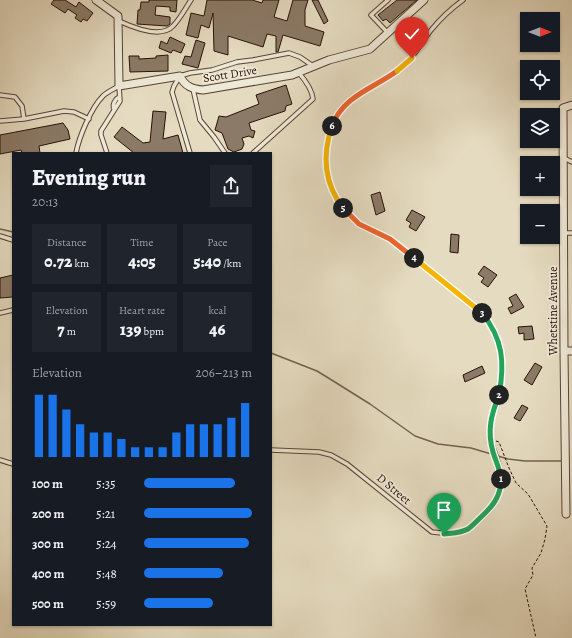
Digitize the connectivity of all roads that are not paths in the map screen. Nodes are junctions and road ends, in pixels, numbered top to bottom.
1 (96, 0) edge
2 (190, 0) edge
3 (388, 0) edge
4 (424, 0) edge
5 (463, 0) edge
6 (118, 21) junction
7 (388, 33) junction
8 (313, 66) junction
9 (298, 72) junction
10 (180, 76) junction
11 (119, 86) junction
12 (193, 89) junction
13 (0, 95) edge
14 (572, 105) edge
15 (24, 119) junction
16 (89, 119) junction
17 (0, 121) edge
18 (76, 152) edge
19 (108, 152) edge
20 (190, 152) edge
21 (223, 152) edge
22 (254, 152) edge
23 (563, 158) junction
24 (572, 162) edge
25 (564, 233) junction
26 (572, 233) edge
27 (0, 236) edge
28 (12, 240) edge
29 (564, 275) junction
30 (572, 275) edge
31 (12, 310) edge
32 (0, 313) edge
33 (564, 351) junction
34 (572, 351) edge
35 (568, 419) edge
36 (272, 450) edge
37 (0, 460) edge
38 (12, 464) edge
39 (566, 514) dead end

1 - 6 street
2 - 6 lane
3 - 7 lane
4 - 7 street, Scott Drive
5 - 36 lane, D Street
6 - 11 street
7 - 8 street, Scott Drive
8 - 9 street, Scott Drive
8 - 10 lane
9 - 12 street, Scott Drive
9 - 22 lane
10 - 11 street
10 - 12 street, Scott Drive
10 - 20 lane
11 - 16 lane
11 - 19 lane
12 - 21 lane
13 - 15 lane
14 - 23 street, Whetstine Avenue
15 - 16 lane
15 - 17 lane
16 - 18 lane
23 - 24 lane
23 - 25 street, Whetstine Avenue
25 - 26 lane
25 - 29 street, Whetstine Avenue
27 - 28 lane
29 - 30 street
29 - 33 street, Whetstine Avenue
31 - 32 lane
33 - 34 street
33 - 35 street, Whetstine Avenue
35 - 39 street, Whetstine Avenue
37 - 38 lane

